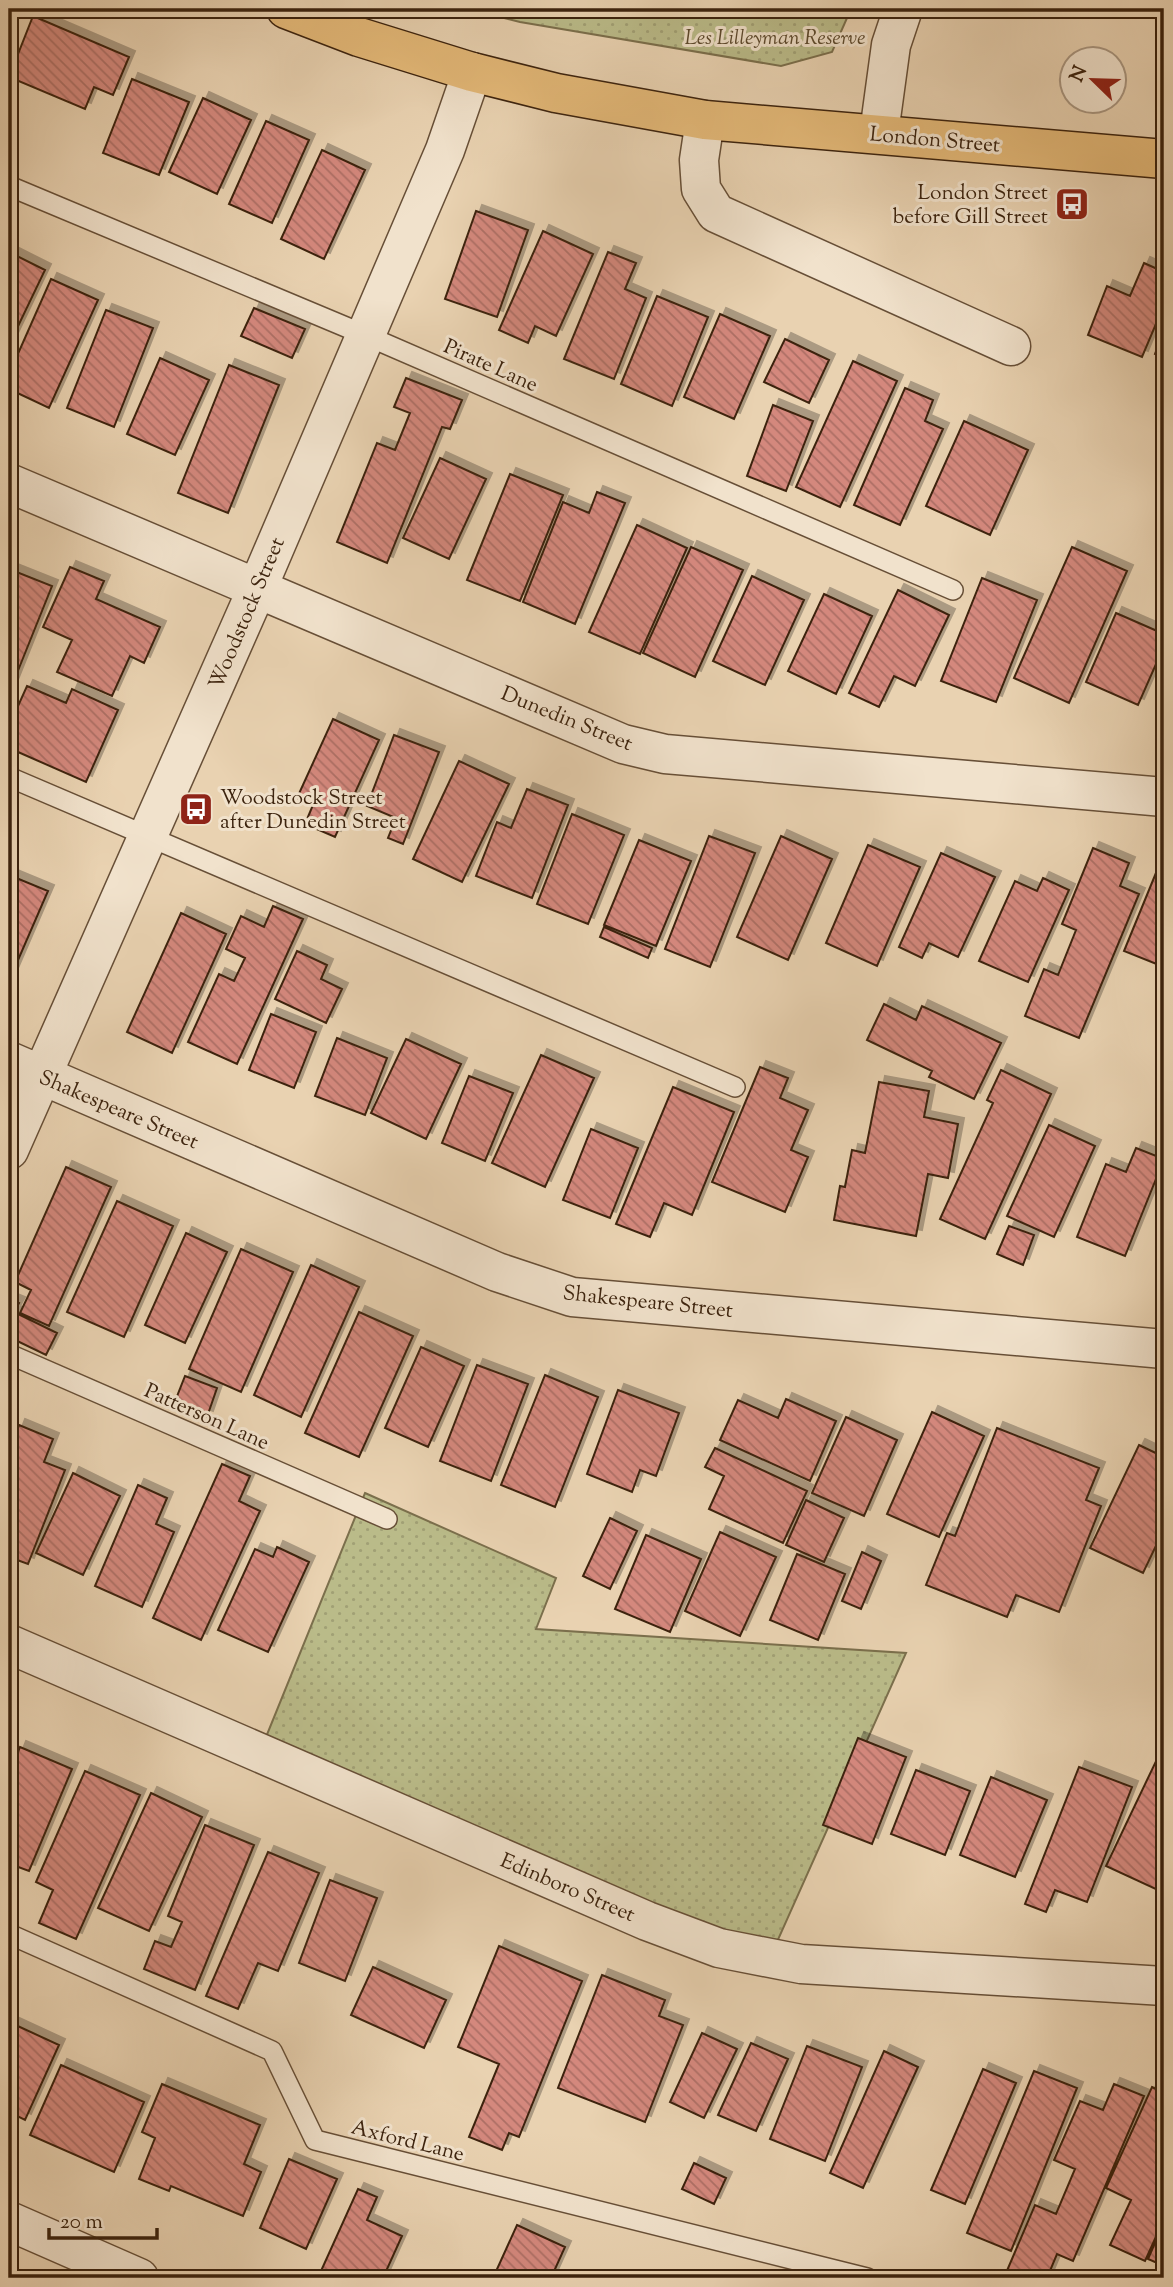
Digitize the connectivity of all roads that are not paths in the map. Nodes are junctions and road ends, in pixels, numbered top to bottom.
1 (286, 9) edge
2 (903, 9) edge
3 (472, 72) junction
4 (705, 120) junction
5 (879, 133) junction
6 (1164, 159) edge
7 (9, 186) edge
8 (365, 335) junction
9 (1011, 346) dead end
10 (9, 483) edge
11 (257, 589) junction
12 (953, 590) dead end
13 (9, 777) edge
14 (1164, 797) edge
15 (149, 836) junction
16 (25, 1068) edge
17 (735, 1087) dead end
18 (9, 1150) edge
19 (1164, 1349) edge
20 (9, 1354) edge
21 (387, 1519) dead end
22 (9, 1644) edge
23 (9, 1934) edge
24 (1164, 1986) edge
25 (9, 2221) edge
26 (139, 2278) edge
27 (867, 2278) edge

1 - 3 main road, London Street
2 - 5 street
3 - 4 main road, London Street
3 - 8 street, Woodstock Street
4 - 5 main road, London Street
4 - 9 street
5 - 6 main road, London Street
7 - 8 lane, Pirate Lane
8 - 11 street, Woodstock Street
8 - 12 lane, Pirate Lane
10 - 11 street, Dunedin Street
11 - 14 street, Dunedin Street
11 - 15 street, Woodstock Street
13 - 15 lane
15 - 16 street, Woodstock Street
15 - 17 lane
16 - 18 street, Woodstock Street
16 - 19 street, Shakespeare Street
20 - 21 lane, Patterson Lane
22 - 24 street, Edinboro Street
23 - 27 lane, Axford Lane
25 - 26 street

